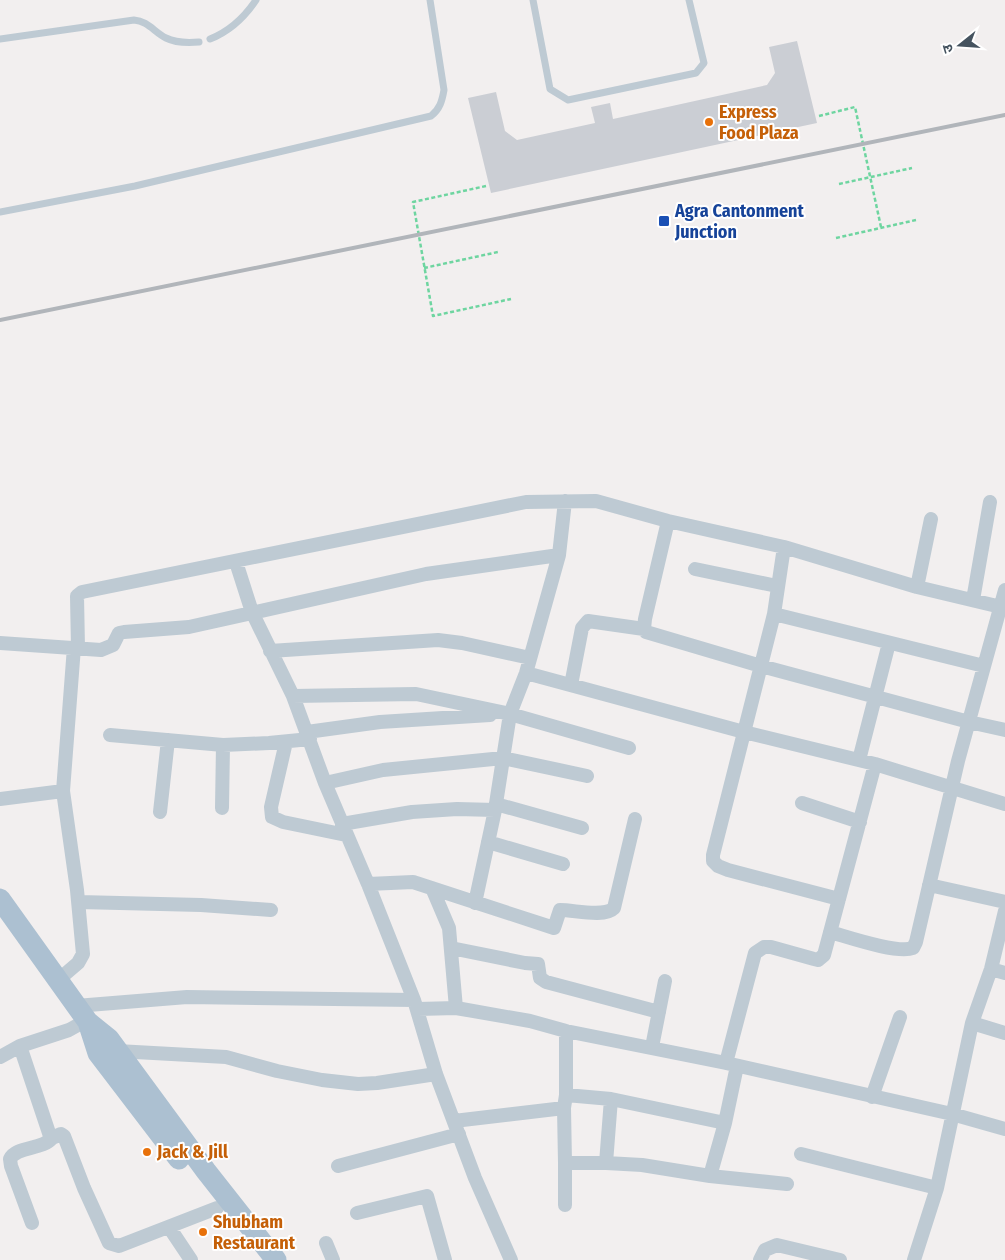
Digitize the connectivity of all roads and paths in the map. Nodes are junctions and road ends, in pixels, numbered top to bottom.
1 (256, 0) edge
2 (430, 0) edge
3 (533, 0) edge
4 (689, 0) edge
5 (0, 39) edge
6 (210, 39) dead end
7 (199, 42) dead end
8 (819, 116) dead end
9 (912, 168) dead end
10 (870, 177) junction
11 (839, 184) dead end
12 (486, 186) dead end
13 (0, 212) edge
14 (916, 220) dead end
15 (881, 227) junction
16 (836, 238) dead end
17 (498, 252) dead end
18 (424, 268) junction
19 (511, 299) dead end
20 (565, 502) junction
21 (990, 502) dead end
22 (931, 519) dead end
23 (668, 521) junction
24 (784, 547) junction
25 (559, 555) junction
26 (236, 562) junction
27 (695, 569) dead end
28 (778, 586) junction
29 (917, 587) junction
30 (1005, 590) edge
31 (973, 600) junction
32 (1003, 607) edge
33 (252, 612) junction
34 (774, 614) junction
35 (644, 628) junction
36 (889, 642) junction
37 (0, 643) edge
38 (76, 647) junction
39 (270, 651) junction
40 (530, 658) junction
41 (761, 666) junction
42 (984, 666) junction
43 (526, 673) junction
44 (571, 685) junction
45 (293, 696) junction
46 (876, 696) junction
47 (507, 713) junction
48 (969, 722) junction
49 (1005, 730) edge
50 (744, 732) junction
51 (110, 735) dead end
52 (309, 736) junction
53 (168, 740) junction
54 (286, 742) junction
55 (223, 745) junction
56 (629, 748) dead end
57 (503, 758) junction
58 (859, 760) junction
59 (875, 764) junction
60 (587, 776) dead end
61 (325, 783) junction
62 (952, 787) junction
63 (62, 791) junction
64 (0, 799) edge
65 (802, 803) dead end
66 (1005, 804) edge
67 (495, 807) junction
68 (222, 808) dead end
69 (160, 812) dead end
70 (635, 819) dead end
71 (860, 822) junction
72 (582, 828) dead end
73 (344, 829) junction
74 (488, 842) junction
75 (563, 864) dead end
76 (368, 884) junction
77 (929, 885) junction
78 (432, 888) junction
79 (0, 899) edge
80 (839, 900) junction
81 (79, 902) junction
82 (475, 902) junction
83 (1005, 902) edge
84 (271, 910) dead end
85 (1005, 911) edge
86 (830, 932) junction
87 (451, 948) junction
88 (991, 969) junction
89 (1005, 973) edge
90 (57, 981) junction
91 (665, 981) dead end
92 (416, 1004) junction
93 (456, 1008) junction
94 (659, 1012) junction
95 (84, 1016) junction
96 (900, 1017) dead end
97 (972, 1023) junction
98 (566, 1031) junction
99 (1005, 1033) edge
100 (20, 1046) junction
101 (652, 1047) junction
102 (117, 1050) junction
103 (0, 1057) edge
104 (731, 1064) junction
105 (436, 1074) junction
106 (872, 1097) junction
107 (611, 1100) junction
108 (565, 1102) junction
109 (952, 1114) junction
110 (725, 1123) junction
111 (456, 1128) junction
112 (1005, 1129) edge
113 (52, 1138) junction
114 (801, 1154) dead end
115 (606, 1163) junction
116 (565, 1164) junction
117 (338, 1166) dead end
118 (710, 1176) junction
119 (787, 1184) dead end
120 (937, 1188) junction
121 (565, 1206) dead end
122 (217, 1208) junction
123 (357, 1213) dead end
124 (32, 1223) dead end
125 (169, 1227) junction
126 (326, 1243) dead end
127 (508, 1259) edge
128 (191, 1260) edge
129 (257, 1260) edge
130 (276, 1260) edge
131 (333, 1260) edge
132 (445, 1260) edge
133 (760, 1260) edge
134 (840, 1260) edge
135 (914, 1260) edge

1 - 6 lane
2 - 13 lane
3 - 4 lane
5 - 7 lane
8 - 10 path
9 - 10 path
10 - 11 path
10 - 15 path
12 - 18 path
14 - 15 path
15 - 16 path
17 - 18 path
18 - 19 path
20 - 23 street
20 - 25 street
20 - 26 street
21 - 31 street
22 - 29 street
23 - 24 street
23 - 35 street
24 - 28 street
24 - 29 street
25 - 33 street
25 - 40 street
26 - 33 street
26 - 38 street
27 - 28 street
28 - 34 street
29 - 31 street
30 - 32 street
31 - 32 street
32 - 42 street
33 - 38 street
33 - 39 street
34 - 36 street
34 - 41 street
35 - 41 street
35 - 44 street
36 - 42 street
36 - 46 street
37 - 38 street
38 - 63 street
39 - 40 street
39 - 45 street
40 - 43 street
41 - 46 street
41 - 50 street
42 - 48 street
43 - 44 street
43 - 47 street
44 - 50 street
45 - 47 street
45 - 52 street
46 - 48 street
46 - 58 street
47 - 52 street
47 - 56 street
47 - 57 street
48 - 49 street
48 - 62 street
50 - 58 street
50 - 80 street
51 - 53 street
52 - 54 street
52 - 61 street
53 - 55 street
53 - 69 street
54 - 55 street
54 - 73 street
55 - 68 street
57 - 60 street
57 - 61 street
57 - 67 street
58 - 59 street
59 - 62 street
59 - 71 street
61 - 73 street
62 - 66 street
62 - 77 street
63 - 64 street
63 - 81 street
65 - 71 street
67 - 72 street
67 - 73 street
67 - 74 street
70 - 82 street
71 - 80 street
73 - 76 street
74 - 75 street
74 - 82 street
76 - 78 street
76 - 92 street
77 - 83 street
77 - 86 street
78 - 82 street
78 - 87 street
79 - 90 main road
80 - 86 street
81 - 84 street
81 - 90 street
85 - 88 street
86 - 104 street
87 - 93 street
87 - 94 street
88 - 89 street
88 - 97 street
90 - 95 main road
91 - 94 street
92 - 93 street
92 - 95 street
92 - 105 street
93 - 98 street
94 - 101 street
95 - 100 street
95 - 102 main road
95 - 122 main road
96 - 106 street
97 - 99 street
97 - 109 street
98 - 101 street
98 - 108 street
100 - 103 street
100 - 113 street
101 - 104 street
102 - 105 street
102 - 130 main road
104 - 106 street
104 - 110 street
105 - 111 street
106 - 109 street
107 - 108 street
107 - 110 street
107 - 115 street
108 - 111 street
108 - 116 street
109 - 112 street
109 - 120 street
110 - 118 street
111 - 117 street
111 - 127 street
113 - 124 street
113 - 125 street
114 - 120 street
115 - 116 street
115 - 118 street
116 - 121 street
118 - 119 street
120 - 135 street
122 - 125 street
122 - 129 main road
123 - 132 street
125 - 128 street
126 - 131 street
133 - 134 street

